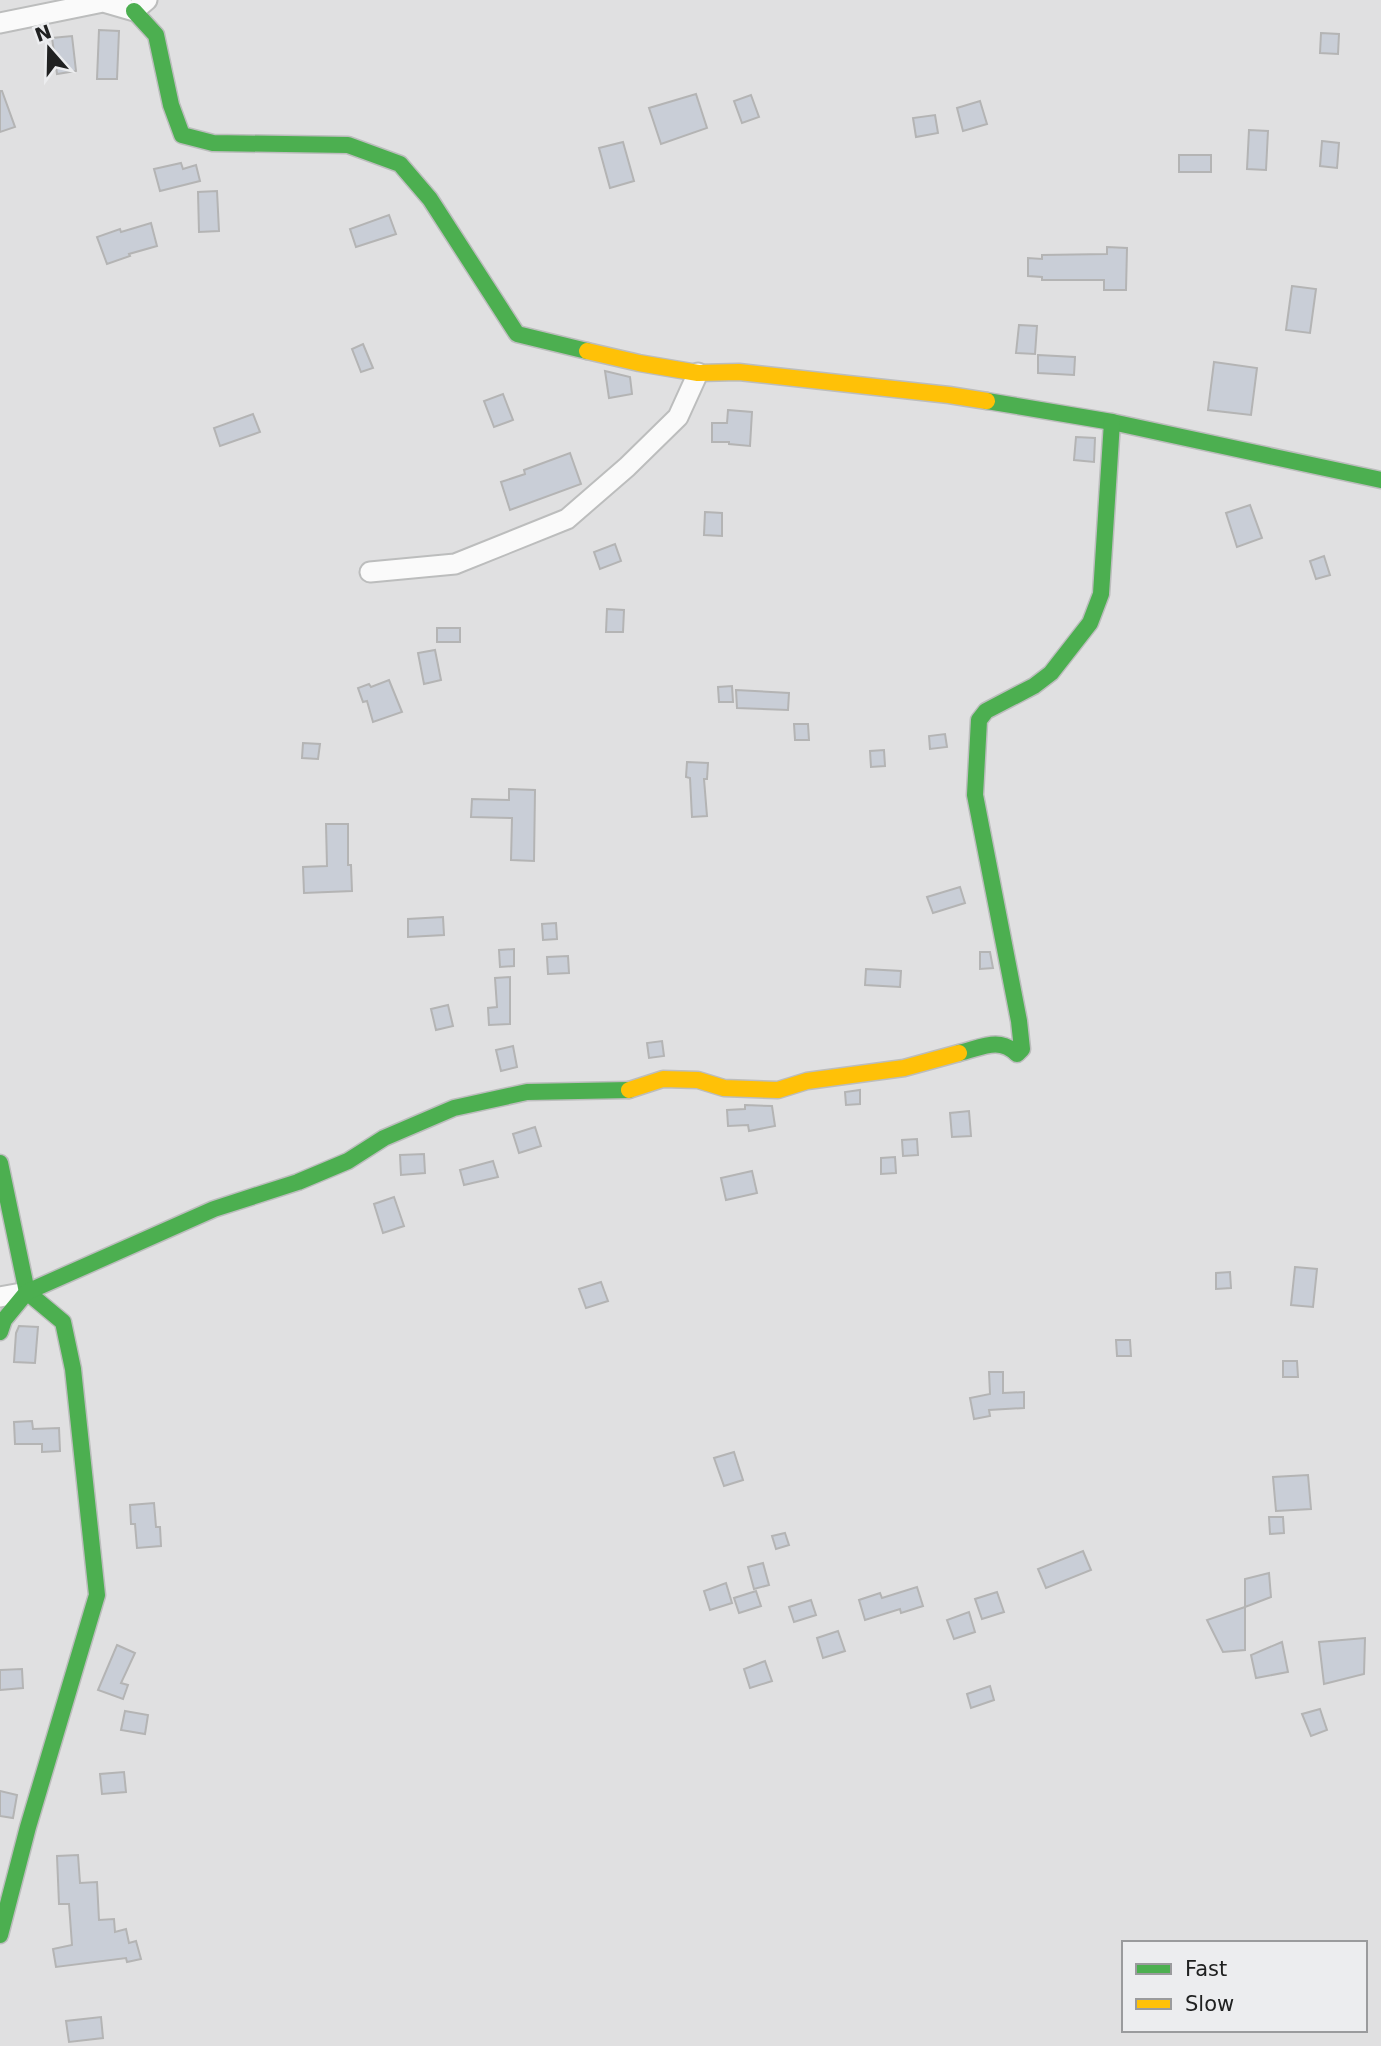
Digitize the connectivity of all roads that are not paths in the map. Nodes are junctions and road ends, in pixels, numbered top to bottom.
1 (140, 6) edge
2 (0, 23) edge
3 (698, 373) junction
4 (1112, 422) junction
5 (1381, 480) edge
6 (370, 572) dead end
7 (0, 1163) edge
8 (27, 1292) junction
9 (0, 1297) edge
10 (0, 1332) edge
11 (0, 1935) edge

1 - 2 street
1 - 3 street
3 - 4 street
3 - 6 street
4 - 5 street
4 - 8 street
7 - 8 street
8 - 9 street
8 - 10 street
8 - 11 street

